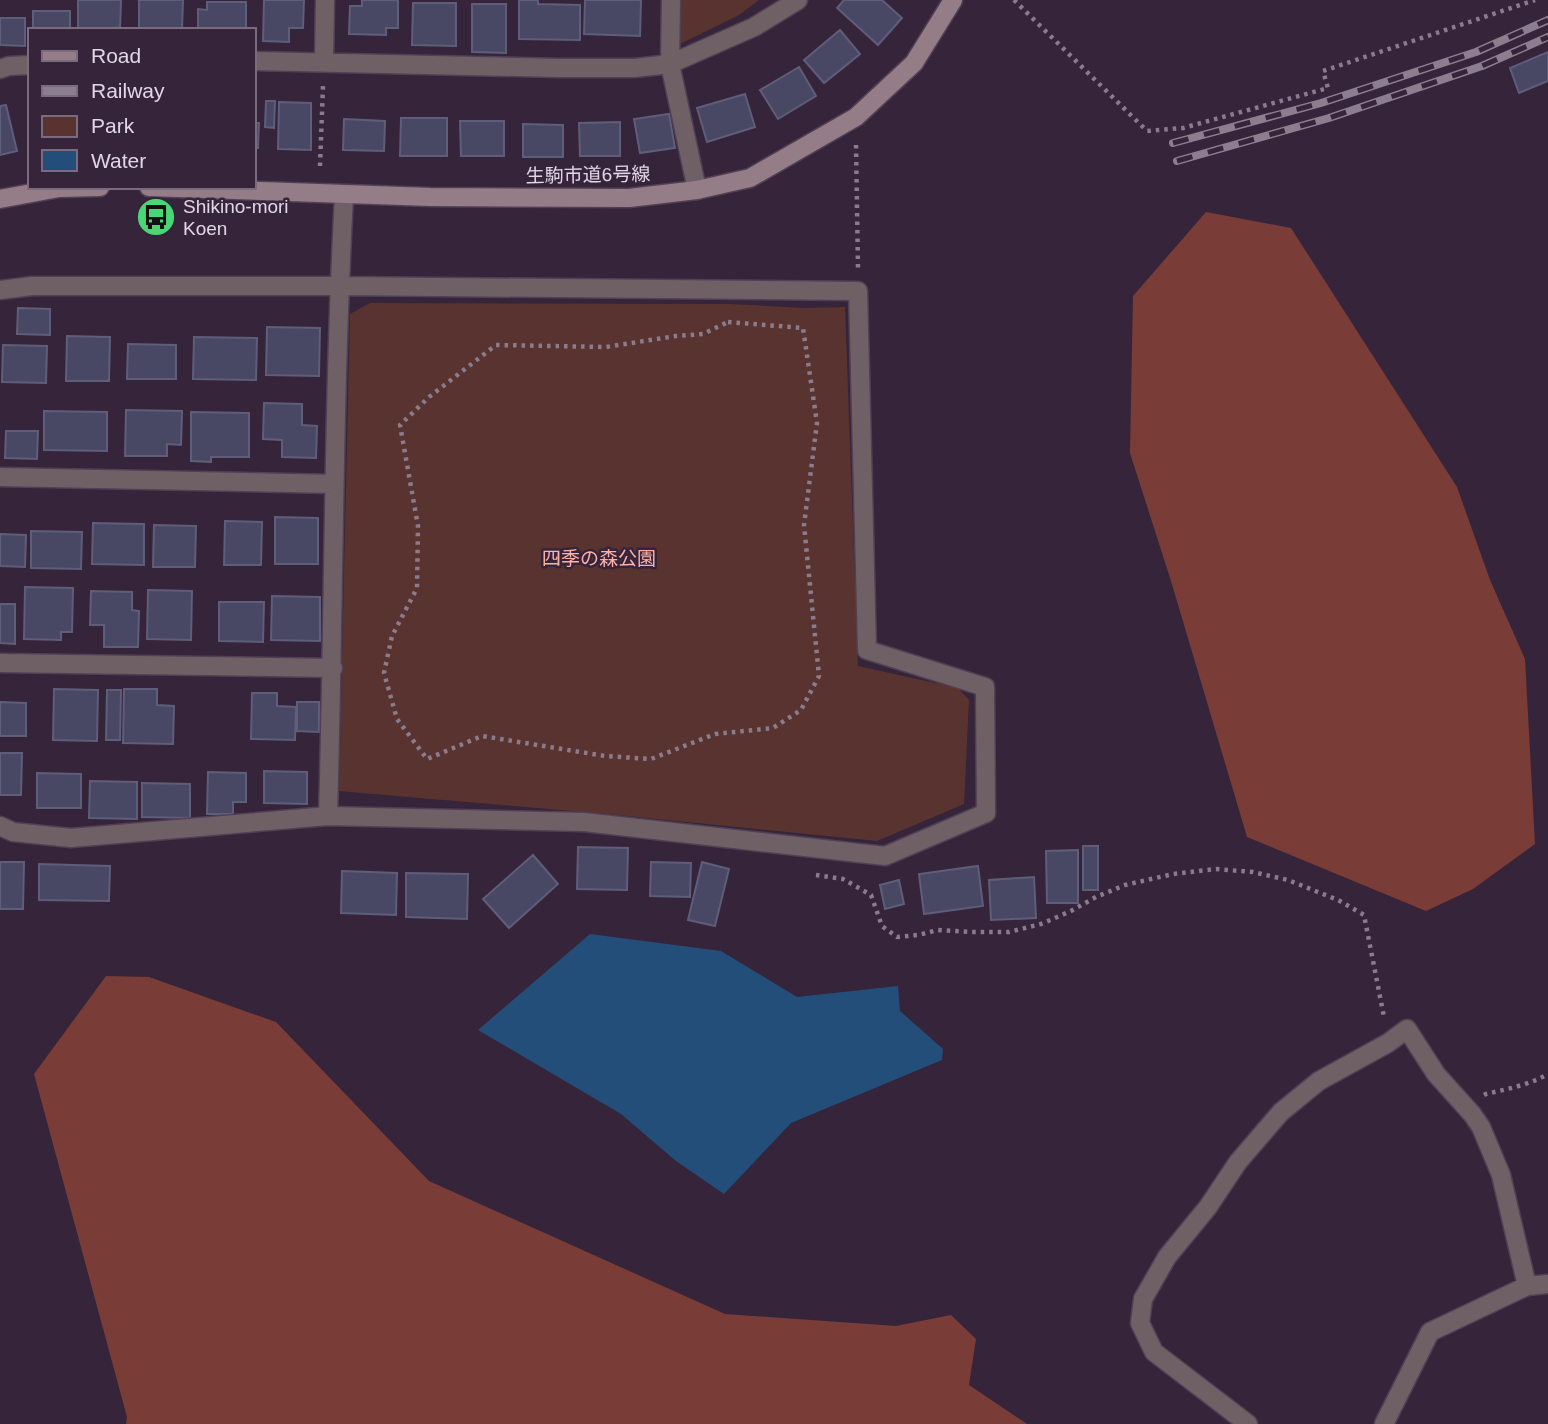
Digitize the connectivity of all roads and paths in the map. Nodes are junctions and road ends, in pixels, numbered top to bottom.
1 (325, 0) edge
2 (671, 0) edge
3 (797, 0) edge
4 (953, 0) edge
5 (1014, 0) edge
6 (1535, 0) edge
7 (256, 61) edge
8 (324, 62) junction
9 (670, 64) junction
10 (28, 65) edge
11 (0, 69) edge
12 (856, 117) junction
13 (320, 166) dead end
14 (49, 189) edge
15 (198, 189) edge
16 (697, 190) junction
17 (344, 195) junction
18 (0, 199) edge
19 (340, 286) junction
20 (0, 290) edge
21 (858, 291) junction
22 (809, 369) joint
23 (0, 477) edge
24 (334, 484) junction
25 (0, 663) edge
26 (333, 668) junction
27 (328, 816) junction
28 (0, 826) edge
29 (816, 875) dead end
30 (1388, 1043) junction
31 (1548, 1074) edge
32 (1472, 1114) junction
33 (1548, 1284) edge
34 (1527, 1286) junction
35 (1248, 1424) edge
36 (1384, 1424) edge

1 - 8 street
2 - 9 street
3 - 9 street
4 - 12 street, 生駒市道6号線
5 - 6 path
7 - 8 street
8 - 9 street
8 - 13 path
9 - 16 street
10 - 11 street
12 - 16 street, 生駒市道6号線
12 - 21 path
14 - 18 street
15 - 17 street, 生駒市道6号線
16 - 17 street, 生駒市道6号線
17 - 19 street
19 - 20 street
19 - 21 street
19 - 24 street
21 - 27 street
22 - 22 path
23 - 24 street
24 - 26 street
25 - 26 street
26 - 27 street
27 - 28 street
29 - 30 path
30 - 32 street
30 - 35 street
31 - 32 path
32 - 34 street
33 - 34 street
34 - 36 street

